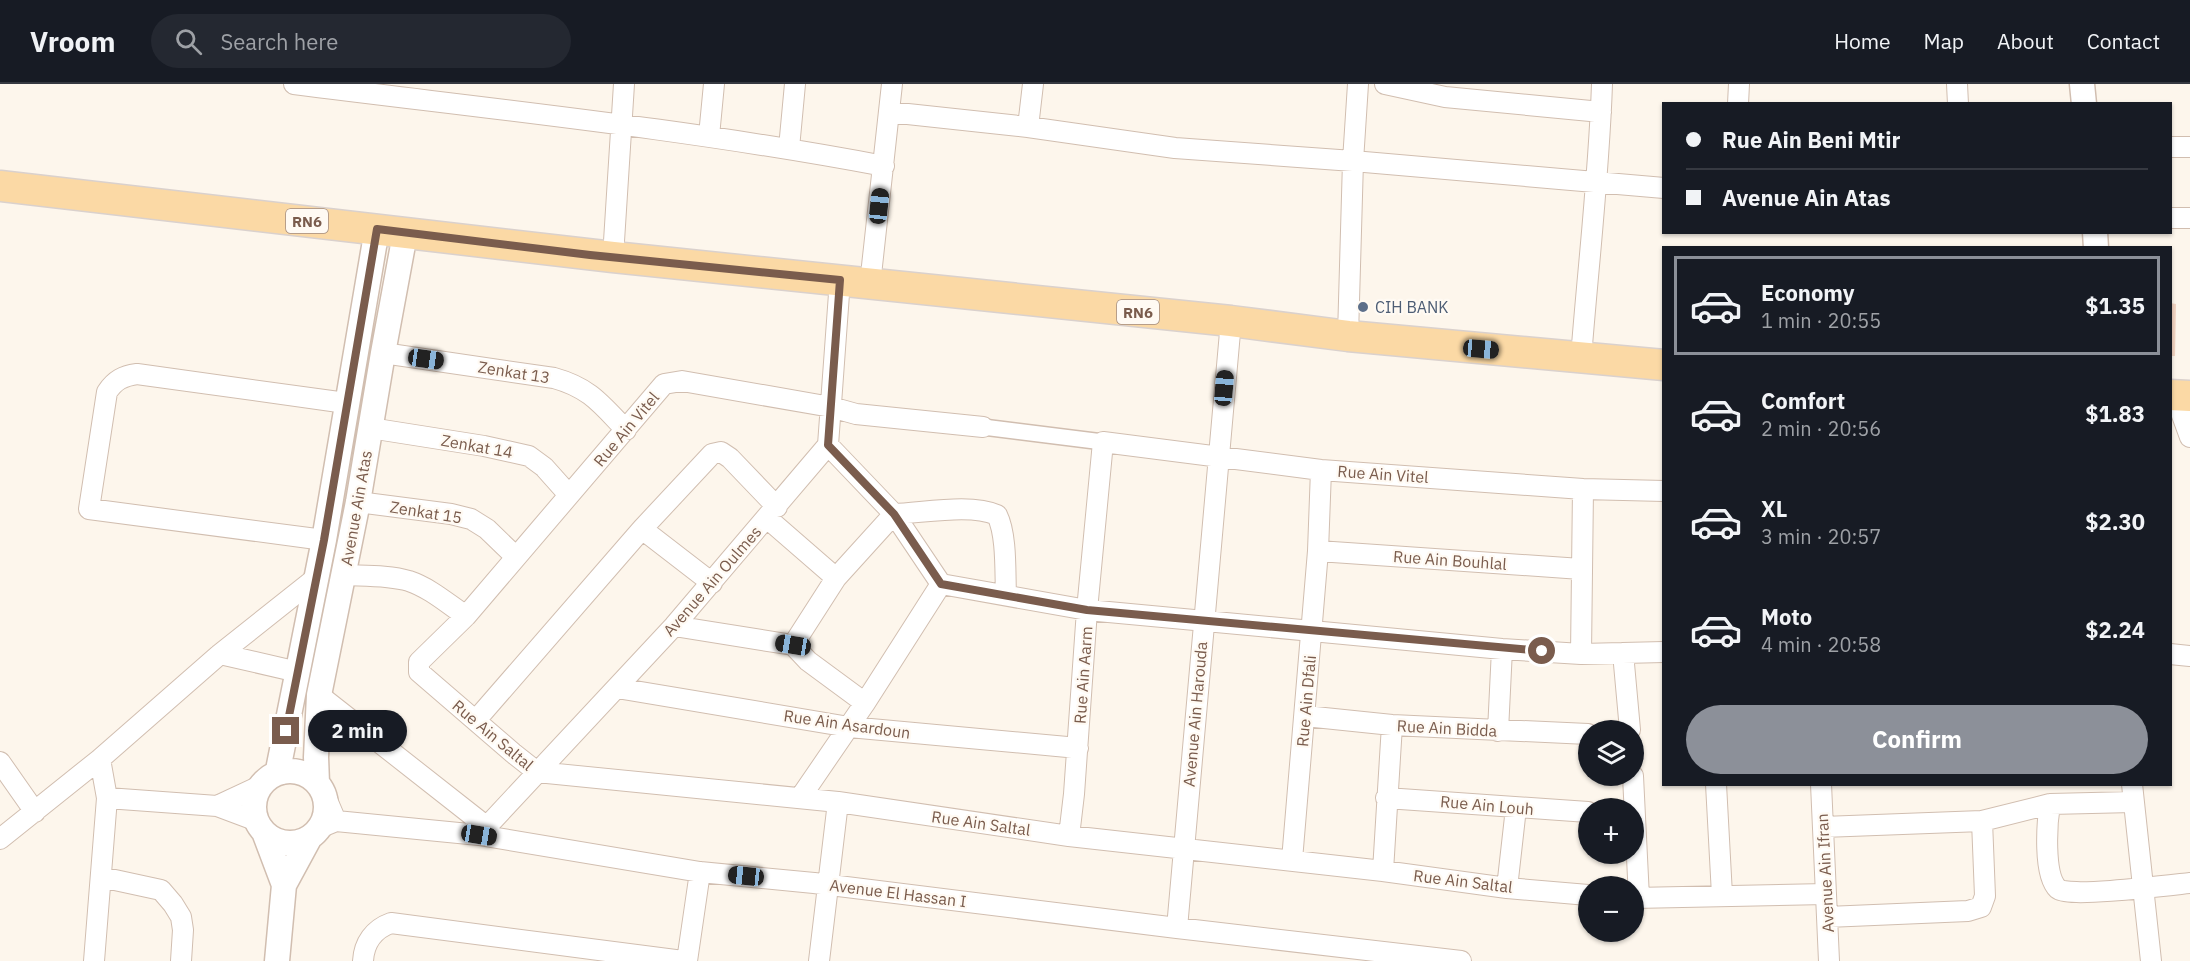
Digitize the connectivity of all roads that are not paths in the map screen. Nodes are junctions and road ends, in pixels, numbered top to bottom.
1 (294, 84) edge
2 (624, 84) edge
3 (714, 84) edge
4 (795, 84) edge
5 (892, 84) edge
6 (1033, 84) edge
7 (1358, 84) edge
8 (1385, 84) edge
9 (1602, 84) edge
10 (1738, 84) edge
11 (1957, 84) edge
12 (2082, 84) edge
13 (342, 87) edge
14 (1738, 102) edge
15 (1958, 102) edge
16 (2084, 102) edge
17 (889, 112) junction
18 (1601, 112) junction
19 (621, 124) junction
20 (1028, 127) junction
21 (709, 136) junction
22 (2172, 147) edge
23 (2190, 147) edge
24 (789, 148) junction
25 (1353, 161) junction
26 (884, 166) junction
27 (1597, 182) junction
28 (0, 186) edge
29 (1662, 188) edge
30 (2172, 218) edge
31 (2190, 218) edge
32 (391, 231) junction
33 (614, 257) junction
34 (840, 280) junction
35 (870, 284) junction
36 (1231, 321) junction
37 (1348, 336) junction
38 (383, 353) junction
39 (1581, 358) junction
40 (1662, 365) edge
41 (2179, 396) edge
42 (346, 404) junction
43 (831, 407) junction
44 (983, 427) joint
45 (370, 428) junction
46 (626, 430) junction
47 (2190, 437) edge
48 (1103, 442) junction
49 (828, 445) junction
50 (1218, 455) junction
51 (1321, 470) junction
52 (1582, 489) junction
53 (1662, 491) edge
54 (569, 495) junction
55 (358, 502) junction
56 (772, 513) junction
57 (894, 514) junction
58 (642, 529) junction
59 (324, 540) junction
60 (1318, 551) junction
61 (516, 557) junction
62 (1581, 569) junction
63 (344, 575) junction
64 (317, 577) junction
65 (836, 578) junction
66 (712, 583) junction
67 (941, 584) junction
68 (1006, 596) junction
69 (1087, 610) junction
70 (466, 616) junction
71 (1203, 621) junction
72 (674, 626) junction
73 (1312, 631) junction
74 (793, 645) junction
75 (1502, 649) junction
76 (1662, 652) edge
77 (1623, 653) junction
78 (220, 654) junction
79 (1581, 654) junction
80 (2172, 654) edge
81 (2190, 656) edge
82 (419, 662) joint
83 (298, 672) junction
84 (617, 688) junction
85 (319, 695) junction
86 (865, 703) junction
87 (1305, 716) junction
88 (476, 720) junction
89 (1629, 720) edge
90 (1392, 724) junction
91 (849, 727) junction
92 (1498, 731) junction
93 (1578, 734) edge
94 (1078, 748) junction
95 (100, 759) junction
96 (0, 762) edge
97 (282, 772) junction
98 (537, 772) junction
99 (262, 785) junction
100 (1716, 786) edge
101 (1821, 786) edge
102 (320, 788) junction
103 (2133, 793) edge
104 (107, 798) junction
105 (800, 798) junction
106 (1386, 798) junction
107 (838, 802) junction
108 (2050, 804) junction
109 (217, 806) junction
110 (1516, 808) junction
111 (1578, 811) edge
112 (35, 812) junction
113 (1982, 821) junction
114 (261, 826) junction
115 (1823, 827) junction
116 (322, 829) junction
117 (483, 831) junction
118 (1069, 836) junction
119 (0, 839) edge
120 (1183, 848) junction
121 (1292, 860) junction
122 (1383, 871) junction
123 (700, 872) junction
124 (101, 878) junction
125 (2190, 883) edge
126 (284, 885) junction
127 (829, 885) junction
128 (1507, 888) junction
129 (2142, 888) junction
130 (1578, 894) edge
131 (1826, 894) junction
132 (1722, 895) junction
133 (1644, 898) edge
134 (1827, 916) junction
135 (1177, 928) junction
136 (94, 961) edge
137 (181, 961) edge
138 (277, 961) edge
139 (363, 961) edge
140 (685, 961) edge
141 (819, 961) edge
142 (1461, 961) edge
143 (1829, 961) edge
144 (2151, 961) edge

1 - 13 street
2 - 19 street
3 - 21 street
4 - 24 street
5 - 17 street
6 - 20 street
7 - 25 street
8 - 18 street
9 - 18 street
10 - 14 street
11 - 15 street
12 - 16 street
13 - 19 street
17 - 20 street
17 - 26 street
18 - 27 street
19 - 21 street
19 - 33 street
20 - 25 street
21 - 24 street
22 - 23 street
24 - 26 street
25 - 27 street
25 - 37 street
26 - 35 street
27 - 29 street
27 - 39 street
28 - 32 main road, RN6
30 - 31 street
32 - 33 main road, RN6
32 - 38 street, Avenue Ain Atas
32 - 42 street, Avenue Ain Atas
33 - 34 main road, RN6
34 - 35 main road, RN6
34 - 43 street
35 - 36 main road, RN6
36 - 37 main road, RN6
36 - 50 street, Avenue Ain Harouda
37 - 39 main road, RN6
38 - 45 street, Avenue Ain Atas
38 - 46 street, Zenkat 13
39 - 40 main road, RN6
41 - 47 street
42 - 59 street, Avenue Ain Atas
42 - 59 street
43 - 44 street, Rue Ain Vitel
43 - 46 street, Rue Ain Vitel
43 - 49 street
44 - 48 street
45 - 54 street, Zenkat 14
45 - 55 street, Avenue Ain Atas
46 - 54 street, Rue Ain Vitel
48 - 50 street, Rue Ain Vitel
48 - 69 street, Rue Ain Aarm
49 - 56 street, Avenue Ain Oulmes
49 - 57 street
50 - 51 street, Rue Ain Vitel
50 - 71 street, Avenue Ain Harouda
51 - 52 street, Rue Ain Vitel
51 - 60 street, Rue Ain Dfali
52 - 53 street, Rue Ain Vitel
52 - 62 street
54 - 61 street, Rue Ain Vitel
55 - 61 street, Zenkat 15
55 - 63 street, Avenue Ain Atas
56 - 58 street
56 - 65 street
56 - 66 street, Avenue Ain Oulmes
57 - 65 street
57 - 67 street
57 - 68 street
58 - 66 street
58 - 88 street
59 - 64 street, Avenue Ain Atas
60 - 62 street, Rue Ain Bouhlal
60 - 73 street, Rue Ain Dfali
61 - 70 street, Rue Ain Vitel
62 - 79 street
63 - 70 street
63 - 85 street, Avenue Ain Atas
64 - 78 street
64 - 83 street, Avenue Ain Atas
65 - 74 street
66 - 72 street, Avenue Ain Oulmes
67 - 68 street
67 - 86 street
68 - 69 street
69 - 71 street
69 - 94 street, Rue Ain Aarm
70 - 82 street, Rue Ain Vitel
71 - 73 street
71 - 120 street, Avenue Ain Harouda
72 - 74 street
72 - 84 street, Avenue Ain Oulmes
73 - 75 street
73 - 87 street, Rue Ain Dfali
74 - 86 street
75 - 79 street
75 - 92 street
76 - 77 street
77 - 79 street
77 - 89 street
78 - 83 street
78 - 95 street
80 - 81 street
82 - 88 street, Rue Ain Saltal
83 - 97 street, Avenue Ain Atas
84 - 91 street, Rue Ain Asardoun
84 - 98 street, Avenue Ain Oulmes
85 - 102 street, Avenue Ain Atas
85 - 117 street
86 - 91 street
87 - 90 street, Rue Ain Bidda
87 - 121 street, Rue Ain Dfali
88 - 98 street, Rue Ain Saltal
90 - 92 street, Rue Ain Bidda
90 - 106 street
91 - 94 street, Rue Ain Asardoun
91 - 105 street
92 - 93 street, Rue Ain Bidda
94 - 118 street, Rue Ain Aarm
95 - 104 street
95 - 112 street
96 - 112 street
97 - 99 street
97 - 102 street
98 - 105 street, Rue Ain Saltal
98 - 117 street, Avenue Ain Oulmes
99 - 109 street
99 - 114 street
100 - 132 street
101 - 115 street, Avenue Ain Ifran
102 - 116 street
103 - 108 street
103 - 129 street
104 - 109 street
104 - 124 street
105 - 107 street, Rue Ain Saltal
106 - 110 street, Rue Ain Louh
106 - 122 street
107 - 118 street, Rue Ain Saltal
107 - 127 street
108 - 113 street
108 - 129 street
109 - 114 street
110 - 111 street, Rue Ain Louh
110 - 128 street
112 - 119 street
113 - 115 street
113 - 134 street
114 - 116 street
114 - 126 street
115 - 131 street, Avenue Ain Ifran
116 - 117 street, Avenue El Hassan I
116 - 126 street
117 - 123 street, Avenue El Hassan I
118 - 120 street, Rue Ain Saltal
120 - 121 street, Rue Ain Saltal
120 - 135 street, Avenue Ain Harouda
121 - 122 street, Rue Ain Saltal
122 - 128 street, Rue Ain Saltal
123 - 127 street, Avenue El Hassan I
123 - 140 street
124 - 136 street
124 - 137 street
125 - 129 street
126 - 138 street
127 - 135 street, Avenue El Hassan I
127 - 141 street
128 - 130 street, Rue Ain Saltal
129 - 144 street
131 - 132 street
131 - 134 street, Avenue Ain Ifran
132 - 133 street
134 - 143 street, Avenue Ain Ifran
135 - 142 street, Avenue El Hassan I
139 - 140 street

